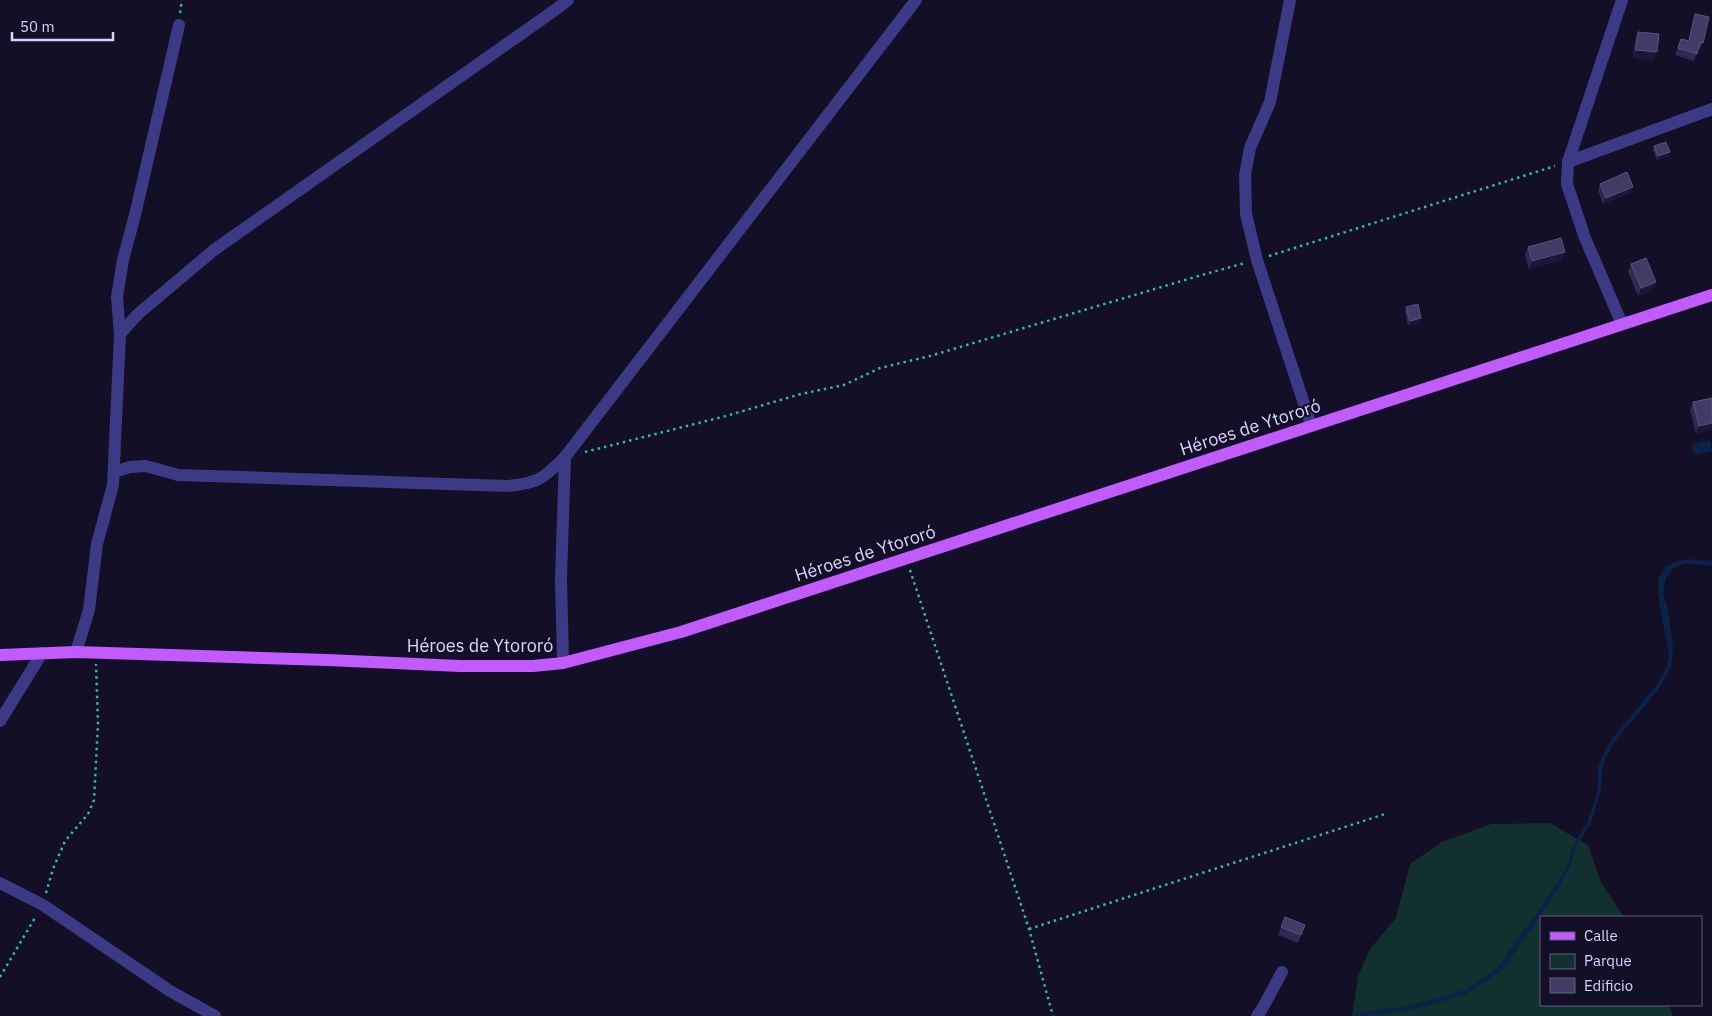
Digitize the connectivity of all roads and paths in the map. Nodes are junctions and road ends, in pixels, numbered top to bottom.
1 (568, 0) edge
2 (916, 0) edge
3 (1622, 0) edge
4 (1285, 1) edge
5 (179, 25) dead end
6 (1712, 109) edge
7 (1568, 162) junction
8 (1256, 260) junction
9 (1712, 295) edge
10 (1622, 324) junction
11 (120, 334) junction
12 (1311, 426) junction
13 (565, 457) junction
14 (114, 472) junction
15 (906, 558) junction
16 (76, 652) junction
17 (42, 653) junction
18 (96, 653) junction
19 (0, 656) edge
20 (563, 663) junction
21 (0, 721) edge
22 (1385, 814) dead end
23 (0, 883) edge
24 (43, 904) junction
25 (1029, 929) junction
26 (1282, 972) dead end
27 (0, 977) edge
28 (215, 1016) edge
29 (1054, 1016) edge
30 (1257, 1016) edge

1 - 11 street
2 - 13 street
3 - 7 street
4 - 8 street
5 - 11 street
6 - 7 street
7 - 8 path
7 - 10 street
8 - 12 street
8 - 13 path
9 - 10 main road, Héroes de Ytororó
10 - 12 main road, Héroes de Ytororó
11 - 14 street
12 - 15 main road, Héroes de Ytororó
13 - 14 street
13 - 20 street
14 - 16 street
15 - 20 main road, Héroes de Ytororó
15 - 25 path
16 - 17 main road, Héroes de Ytororó
16 - 18 main road, Héroes de Ytororó
17 - 19 main road, Héroes de Ytororó
17 - 21 street
18 - 20 main road, Héroes de Ytororó
18 - 24 path
22 - 25 path
23 - 24 street
24 - 27 path
24 - 28 street
25 - 29 path
26 - 30 street

